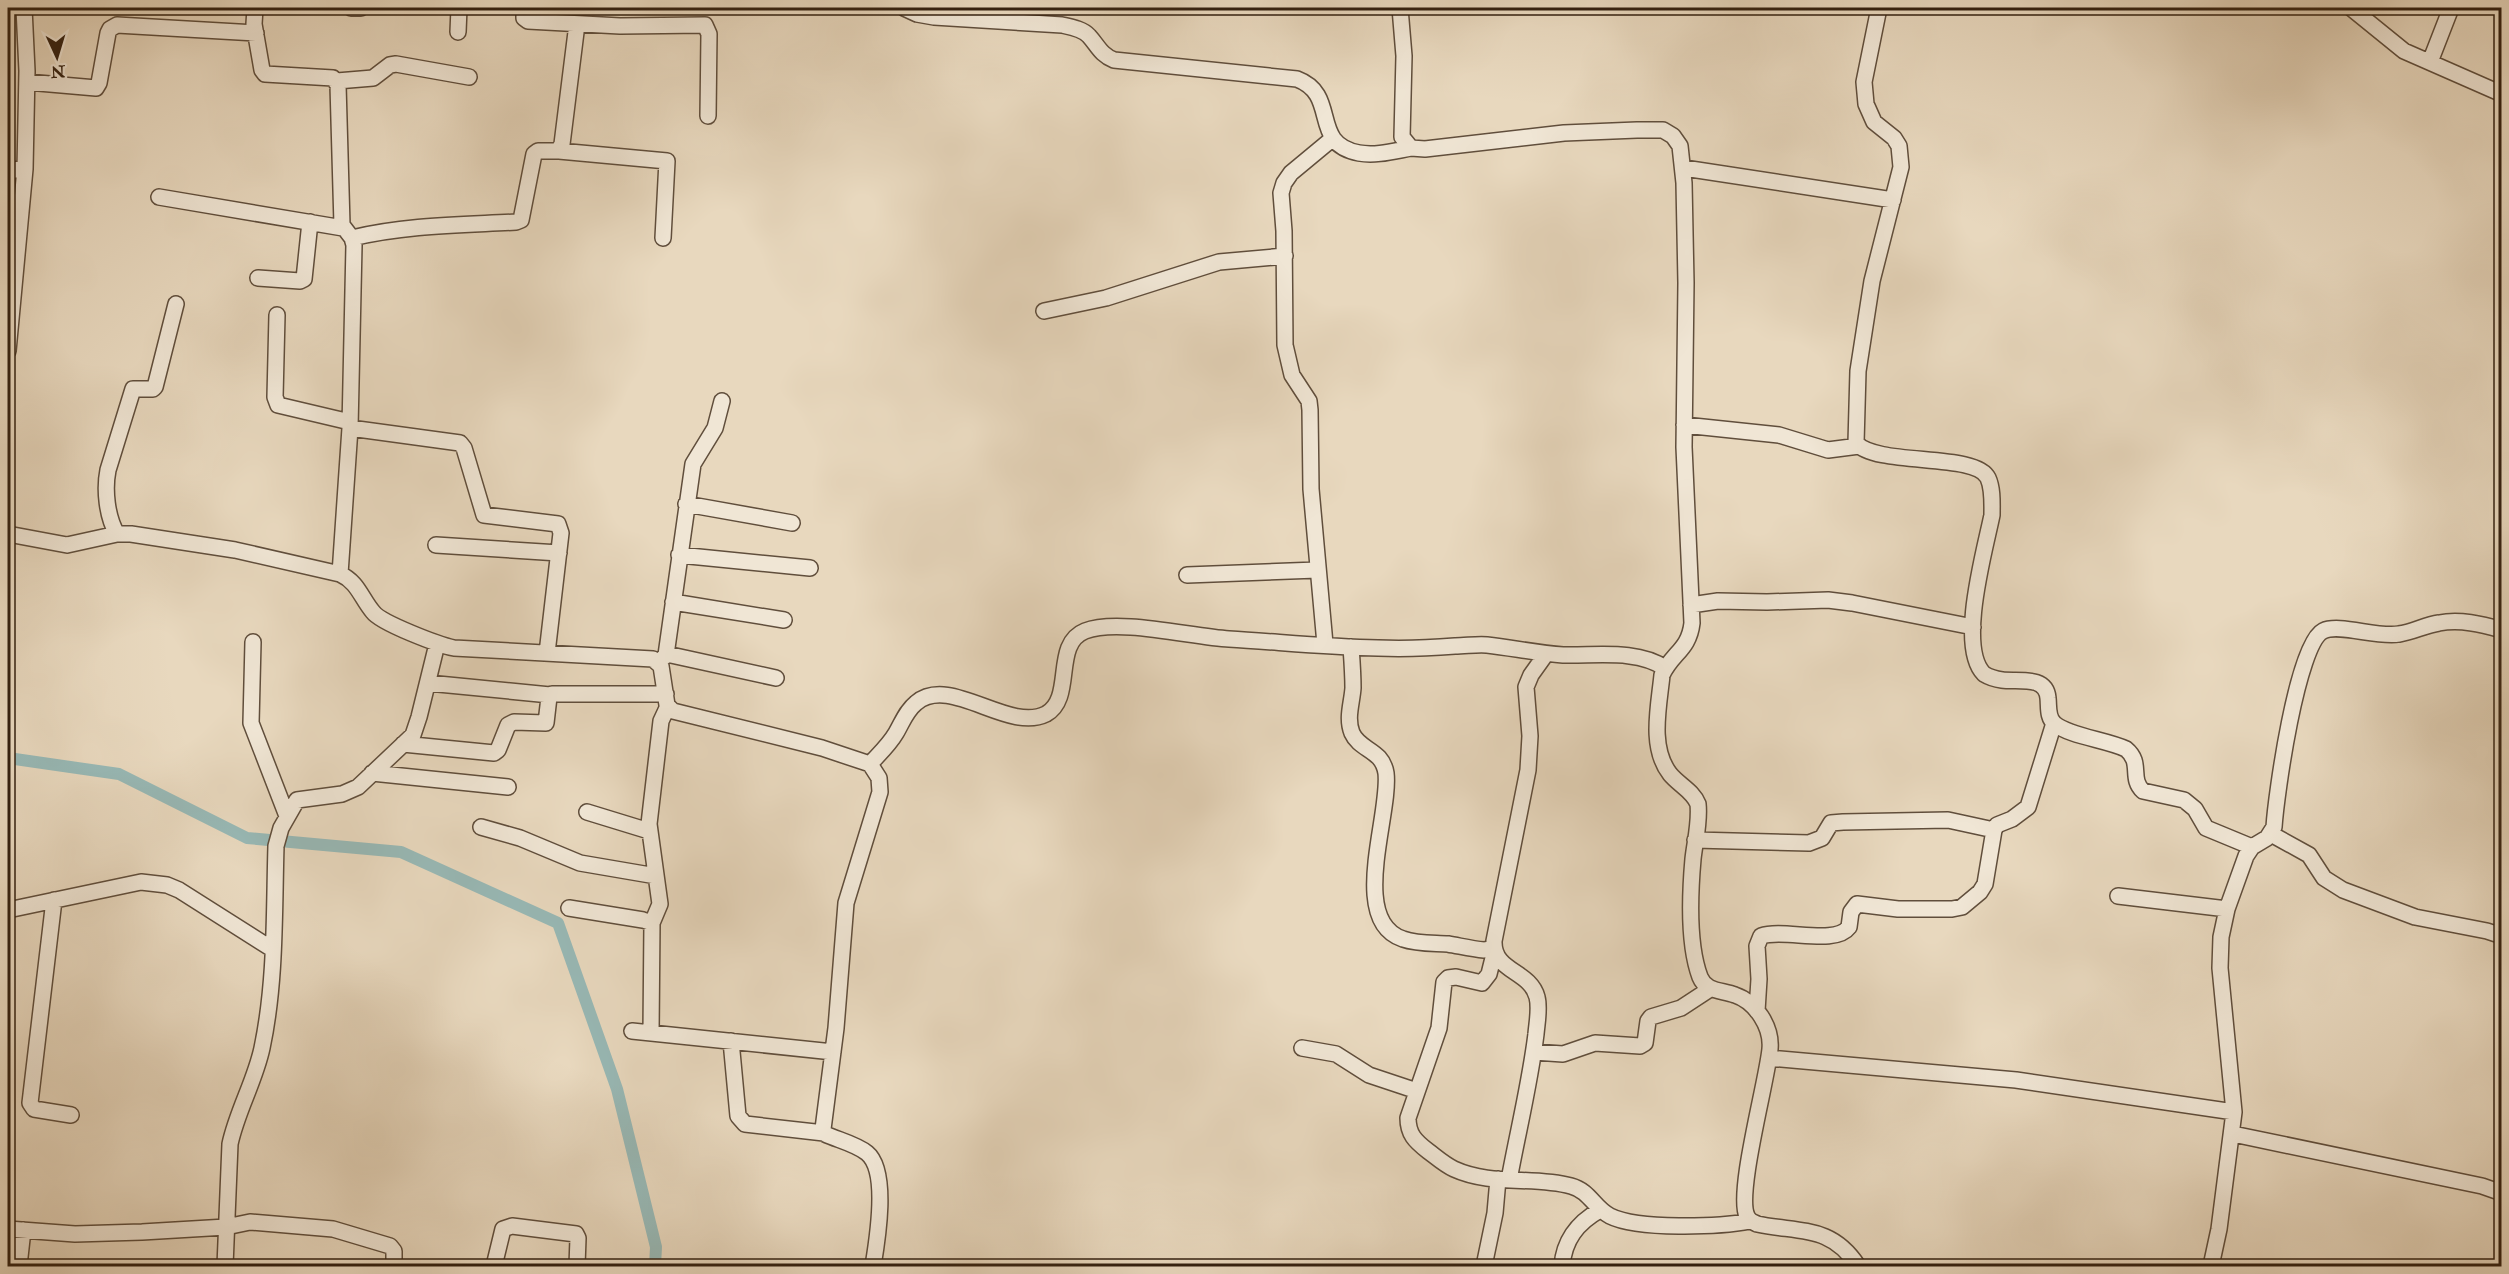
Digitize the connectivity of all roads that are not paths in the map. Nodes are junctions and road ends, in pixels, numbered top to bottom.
1 (24, 8) edge
2 (255, 8) edge
3 (351, 8) edge
4 (361, 8) edge
5 (459, 8) edge
6 (524, 8) edge
7 (904, 8) edge
8 (1400, 8) edge
9 (1878, 8) edge
10 (2351, 8) edge
11 (2451, 8) edge
12 (577, 24) junction
13 (458, 32) dead end
14 (256, 33) junction
15 (2430, 62) junction
16 (469, 77) dead end
17 (337, 81) junction
18 (27, 82) junction
19 (2502, 93) edge
20 (708, 116) dead end
21 (1332, 139) junction
22 (1411, 148) junction
23 (559, 150) junction
24 (25, 168) junction
25 (1684, 168) junction
26 (8, 170) edge
27 (159, 197) dead end
28 (1893, 200) junction
29 (310, 222) junction
30 (347, 233) junction
31 (663, 237) dead end
32 (1284, 256) junction
33 (258, 278) dead end
34 (176, 304) dead end
35 (1044, 311) dead end
36 (277, 315) dead end
37 (8, 351) edge
38 (722, 401) dead end
39 (350, 425) junction
40 (1684, 425) junction
41 (1859, 446) junction
42 (687, 504) junction
43 (792, 523) dead end
44 (117, 534) junction
45 (8, 535) edge
46 (436, 545) dead end
47 (559, 553) junction
48 (679, 555) junction
49 (810, 568) dead end
50 (1317, 570) junction
51 (340, 574) junction
52 (1187, 575) dead end
53 (674, 602) junction
54 (1691, 605) junction
55 (784, 620) dead end
56 (1972, 627) junction
57 (2502, 630) edge
58 (253, 642) dead end
59 (1325, 644) junction
60 (437, 645) junction
61 (1351, 647) junction
62 (547, 653) junction
63 (1546, 654) junction
64 (662, 659) junction
65 (1665, 668) junction
66 (776, 678) dead end
67 (428, 683) junction
68 (550, 695) junction
69 (667, 700) junction
70 (2054, 723) junction
71 (403, 744) junction
72 (870, 764) junction
73 (372, 773) junction
74 (508, 787) dead end
75 (587, 812) dead end
76 (284, 822) junction
77 (482, 827) dead end
78 (1994, 830) junction
79 (649, 831) junction
80 (2271, 834) junction
81 (1695, 840) junction
82 (2252, 847) junction
83 (656, 876) junction
84 (2118, 896) dead end
85 (54, 900) junction
86 (569, 908) dead end
87 (2227, 909) junction
88 (8, 910) edge
89 (652, 923) junction
90 (2502, 936) edge
91 (272, 949) junction
92 (1494, 951) junction
93 (1710, 989) junction
94 (1757, 1011) junction
95 (632, 1031) dead end
96 (651, 1033) junction
97 (731, 1041) junction
98 (1302, 1048) dead end
99 (833, 1052) junction
100 (1534, 1052) junction
101 (1769, 1058) junction
102 (1417, 1091) junction
103 (2234, 1112) junction
104 (71, 1115) dead end
105 (824, 1133) junction
106 (2233, 1134) junction
107 (1503, 1179) junction
108 (2502, 1193) edge
109 (1600, 1210) junction
110 (1750, 1221) junction
111 (226, 1227) junction
112 (15, 1230) edge
113 (19, 1266) edge
114 (225, 1266) edge
115 (394, 1266) edge
116 (494, 1266) edge
117 (577, 1266) edge
118 (873, 1266) edge
119 (1484, 1266) edge
120 (1562, 1266) edge
121 (1858, 1266) edge
122 (2211, 1266) edge

1 - 18 street
2 - 14 street
3 - 4 street
5 - 13 street
6 - 12 street
7 - 21 street
8 - 22 street
9 - 28 street
10 - 15 street
11 - 15 street
12 - 20 street
12 - 23 street
14 - 17 street
14 - 18 street
15 - 19 street
16 - 17 street
17 - 30 street
18 - 24 street
21 - 22 street
21 - 32 street
22 - 25 street
23 - 30 street
23 - 31 street
24 - 26 street
24 - 37 street
25 - 28 street
25 - 40 street
27 - 29 street
28 - 41 street
29 - 30 street
29 - 33 street
30 - 39 street
32 - 35 street
32 - 50 street
34 - 44 street
36 - 39 street
38 - 42 street
39 - 47 street
39 - 51 street
40 - 41 street
40 - 54 street
41 - 56 street
42 - 43 street
42 - 48 street
44 - 45 street
44 - 51 street
46 - 47 street
47 - 62 street
48 - 49 street
48 - 53 street
50 - 52 street
50 - 59 street
51 - 60 street
53 - 55 street
53 - 64 street
54 - 56 street
54 - 65 street
56 - 70 street
57 - 80 street
58 - 76 street
59 - 61 street
59 - 72 street
60 - 62 street
60 - 67 street
61 - 63 street
61 - 92 street
62 - 64 street
63 - 65 street
63 - 92 street
64 - 66 street
64 - 69 street
65 - 81 street
67 - 68 street
67 - 71 street
68 - 69 street
68 - 71 street
69 - 72 street
69 - 79 street
70 - 78 street
70 - 82 street
71 - 73 street
72 - 99 street
73 - 74 street
73 - 76 street
75 - 79 street
76 - 91 street
77 - 83 street
78 - 81 street
78 - 94 street
79 - 83 street
80 - 82 street
80 - 90 street
81 - 93 street
82 - 87 street
83 - 89 street
84 - 87 street
85 - 88 street
85 - 91 street
85 - 104 street
86 - 89 street
87 - 103 street
89 - 96 street
91 - 111 street
92 - 100 street
92 - 102 street
93 - 94 street
93 - 100 street
94 - 101 street
95 - 96 street
96 - 97 street
97 - 99 street
97 - 105 street
98 - 102 street
99 - 105 street
100 - 107 street
101 - 103 street
101 - 110 street
102 - 107 street
103 - 106 street
105 - 118 street
106 - 108 street
106 - 122 street
107 - 109 street
107 - 119 street
109 - 110 street
109 - 120 street
110 - 121 street
111 - 112 street
111 - 114 street
111 - 115 street
112 - 113 street
116 - 117 street

